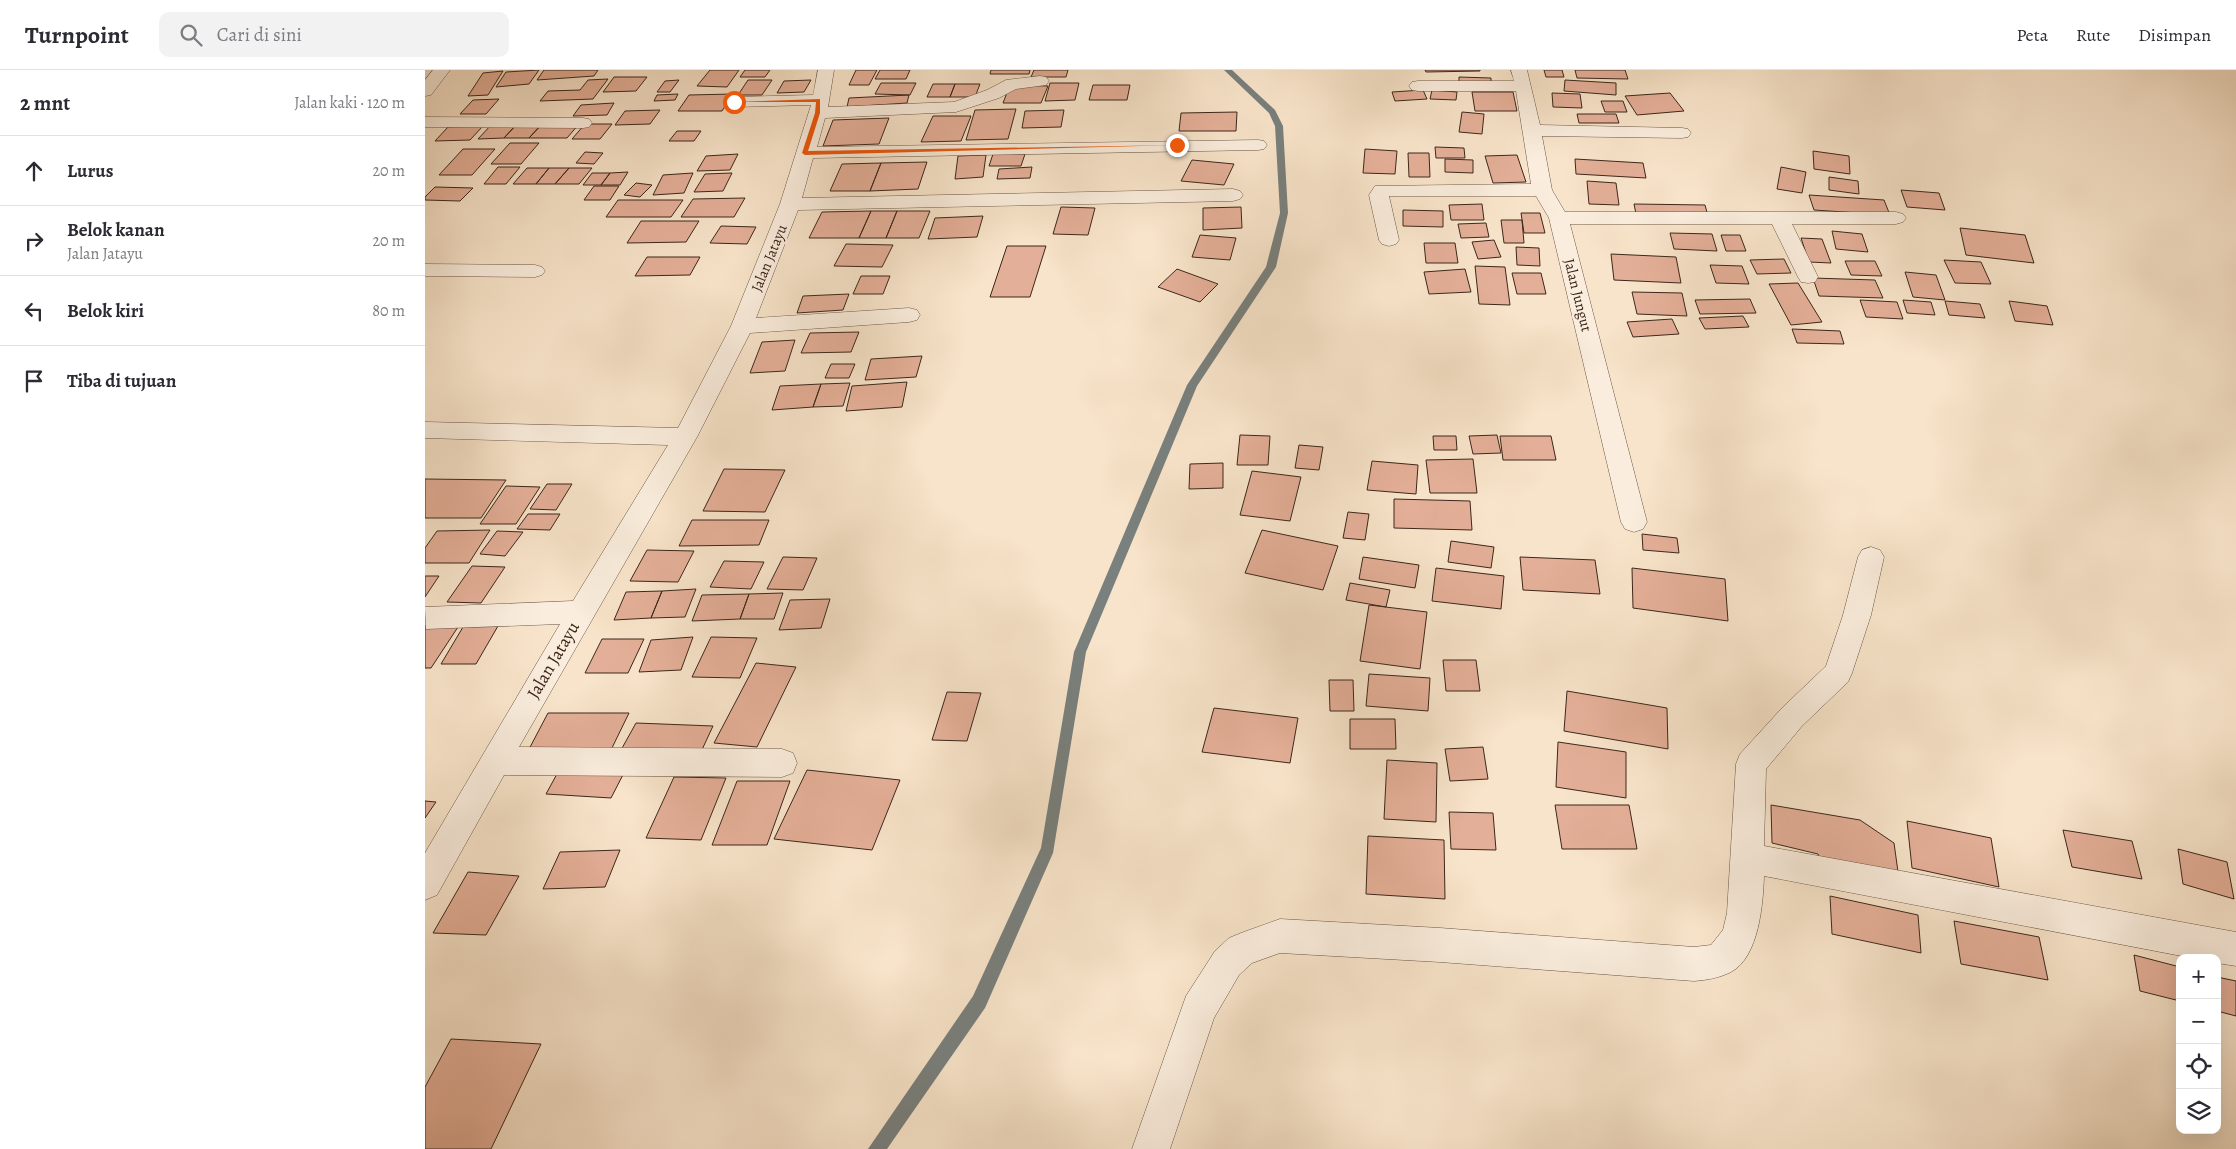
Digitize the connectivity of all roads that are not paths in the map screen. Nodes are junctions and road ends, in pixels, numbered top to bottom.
1 (442, 70) edge
2 (826, 70) edge
3 (1521, 78) edge
4 (1040, 81) dead end
5 (1418, 86) dead end
6 (425, 91) edge
7 (734, 102) dead end
8 (818, 106) junction
9 (425, 122) edge
10 (583, 123) dead end
11 (1533, 130) junction
12 (1682, 133) dead end
13 (1258, 145) dead end
14 (805, 153) junction
15 (1542, 190) junction
16 (1233, 195) dead end
17 (791, 204) junction
18 (1779, 217) junction
19 (1559, 218) junction
20 (1896, 218) dead end
21 (1389, 240) dead end
22 (425, 270) edge
23 (535, 271) dead end
24 (1808, 277) dead end
25 (909, 315) dead end
26 (742, 326) junction
27 (425, 430) edge
28 (685, 437) junction
29 (1634, 522) dead end
30 (1871, 557) dead end
31 (581, 612) junction
32 (426, 618) edge
33 (495, 761) junction
34 (782, 763) dead end
35 (1748, 858) junction
36 (425, 884) edge
37 (2236, 949) edge
38 (1151, 1149) edge

1 - 6 street
2 - 8 street, Jalan Jatayu
3 - 5 street
3 - 11 street, Jalan Jungut
4 - 8 street
7 - 8 street
8 - 14 street, Jalan Jatayu
9 - 10 street
11 - 12 street
11 - 15 street, Jalan Jungut
13 - 14 street
14 - 17 street, Jalan Jatayu
15 - 19 street, Jalan Jungut
15 - 21 street
16 - 17 street
17 - 26 street, Jalan Jatayu
18 - 19 street
18 - 20 street
18 - 24 street
19 - 29 street, Jalan Jungut
22 - 23 street
25 - 26 street
26 - 28 street, Jalan Jatayu
27 - 28 street
28 - 31 street, Jalan Jatayu
30 - 35 street
31 - 32 street
31 - 33 street, Jalan Jatayu
33 - 34 street
33 - 36 street, Jalan Jatayu
35 - 37 street
35 - 38 street

